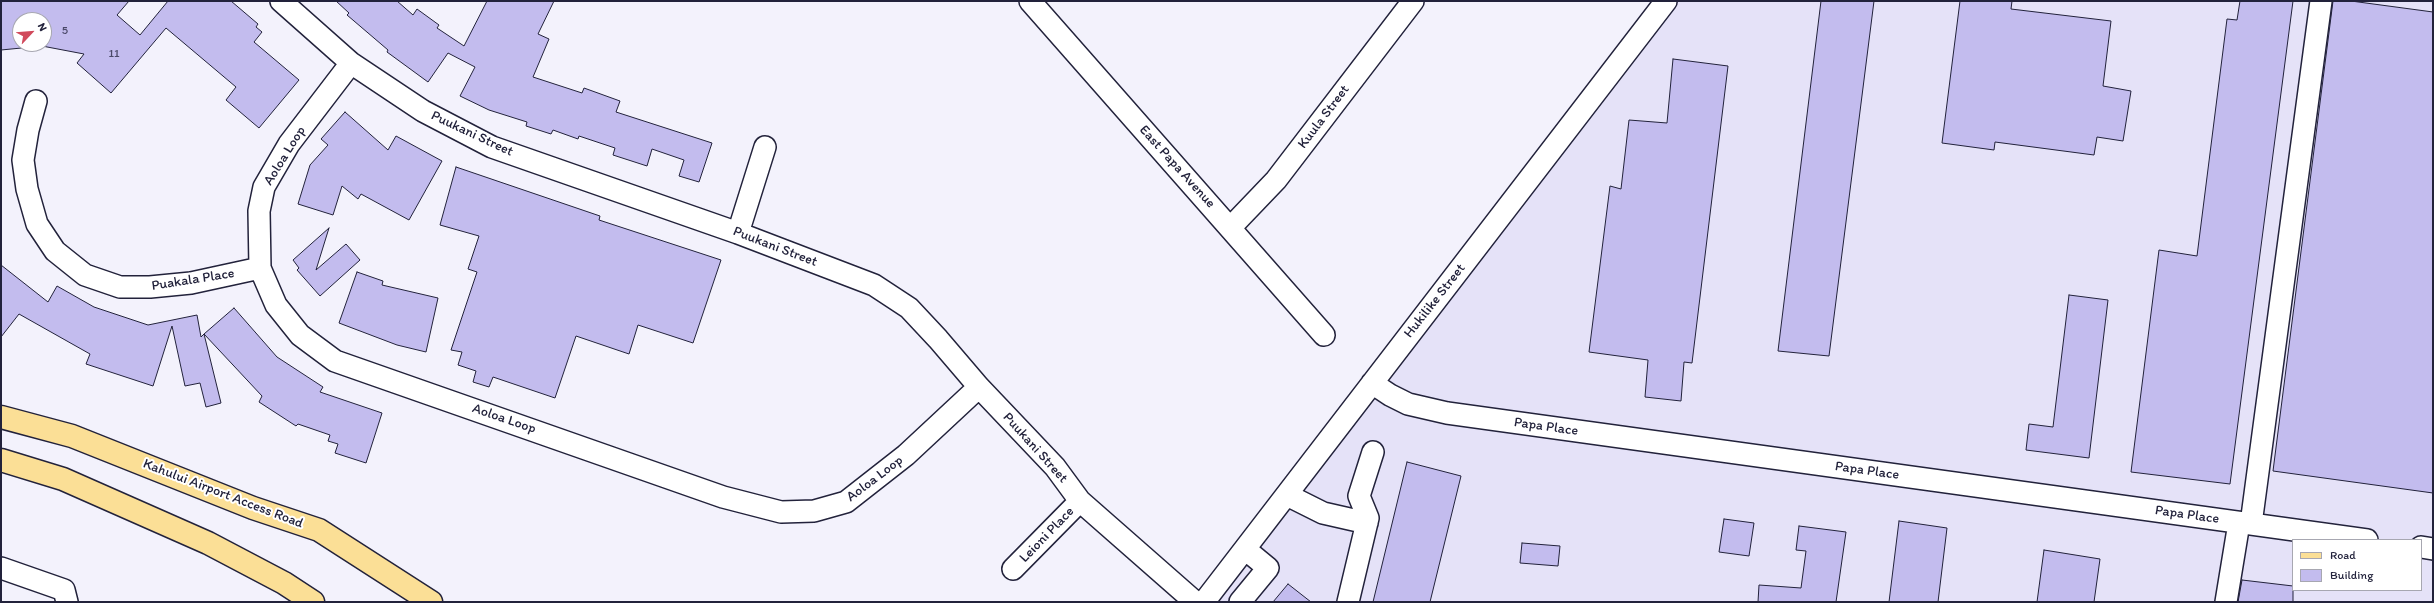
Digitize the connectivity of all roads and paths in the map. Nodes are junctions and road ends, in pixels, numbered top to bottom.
1 (281, 1) edge
2 (1030, 1) edge
3 (1412, 1) edge
4 (1666, 1) edge
5 (2321, 1) edge
6 (351, 63) junction
7 (36, 101) dead end
8 (765, 146) dead end
9 (1231, 227) junction
10 (738, 233) junction
11 (260, 268) junction
12 (1324, 335) dead end
13 (1372, 383) junction
14 (979, 388) junction
15 (1, 417) edge
16 (1373, 452) dead end
17 (1, 460) edge
18 (1287, 494) junction
19 (1080, 501) junction
20 (1367, 523) junction
21 (2245, 523) junction
22 (2360, 539) edge
23 (2422, 547) edge
24 (1244, 549) junction
25 (2433, 549) edge
26 (1, 568) edge
27 (1013, 569) dead end
28 (67, 602) edge
29 (313, 602) edge
30 (431, 602) edge
31 (1195, 602) edge
32 (1204, 602) edge
33 (1240, 602) edge
34 (1348, 602) edge
35 (2226, 602) edge

1 - 6 street, Puukani Street
2 - 9 street, East Papa Avenue
3 - 9 street, Kuula Street
4 - 13 street, Hukilike Street
5 - 21 street
6 - 10 street, Puukani Street
6 - 11 street, Aoloa Loop
7 - 11 street, Puakala Place
8 - 10 street
9 - 12 street, East Papa Avenue
10 - 14 street, Puukani Street
11 - 14 street, Aoloa Loop
13 - 18 street, Hukilike Street
13 - 21 street, Papa Place
14 - 19 street, Puukani Street
15 - 30 main road, Kahului Airport Access Road
16 - 20 street
17 - 29 main road
18 - 20 street
18 - 24 street, Hukilike Street
19 - 27 street, Leioni Place
19 - 31 street, Puukani Street
20 - 34 street
21 - 22 street, Papa Place
21 - 35 street
23 - 25 street
24 - 32 street, Hukilike Street
24 - 33 street
26 - 28 street

